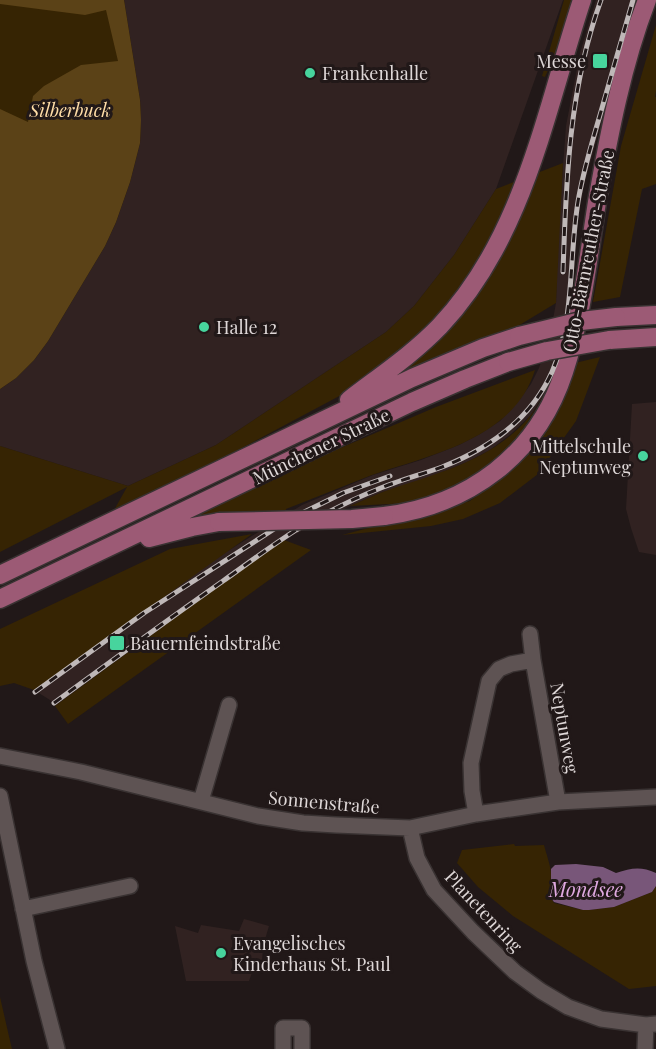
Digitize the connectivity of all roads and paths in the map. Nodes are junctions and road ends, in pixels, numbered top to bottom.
1 (582, 0) edge
2 (647, 0) edge
3 (656, 315) edge
4 (656, 337) edge
5 (321, 422) junction
6 (102, 552) junction
7 (0, 575) edge
8 (0, 599) edge
9 (530, 634) dead end
10 (533, 660) junction
11 (229, 705) dead end
12 (0, 756) edge
13 (0, 796) edge
14 (656, 797) edge
15 (201, 801) junction
16 (558, 802) junction
17 (476, 814) junction
18 (410, 828) junction
19 (130, 886) dead end
20 (23, 909) junction
21 (651, 1025) edge
22 (57, 1049) edge
23 (283, 1049) edge
24 (302, 1049) edge
25 (645, 1049) edge

1 - 5 main road
2 - 6 main road, Otto-Bärnreuther-Straße, bridge
3 - 5 main road, Münchener Straße, bridge
4 - 6 main road, Münchener Straße, bridge
5 - 7 main road, Münchener Straße
6 - 8 main road, Münchener Straße
9 - 10 street, Neptunweg
10 - 16 street, Neptunweg
10 - 17 street
11 - 15 street
12 - 15 street, Sonnenstraße
13 - 20 street
14 - 16 street
15 - 18 street, Sonnenstraße
16 - 17 street
17 - 18 street
18 - 21 street, Planetenring
19 - 20 street
20 - 22 street
21 - 25 street
23 - 24 street

